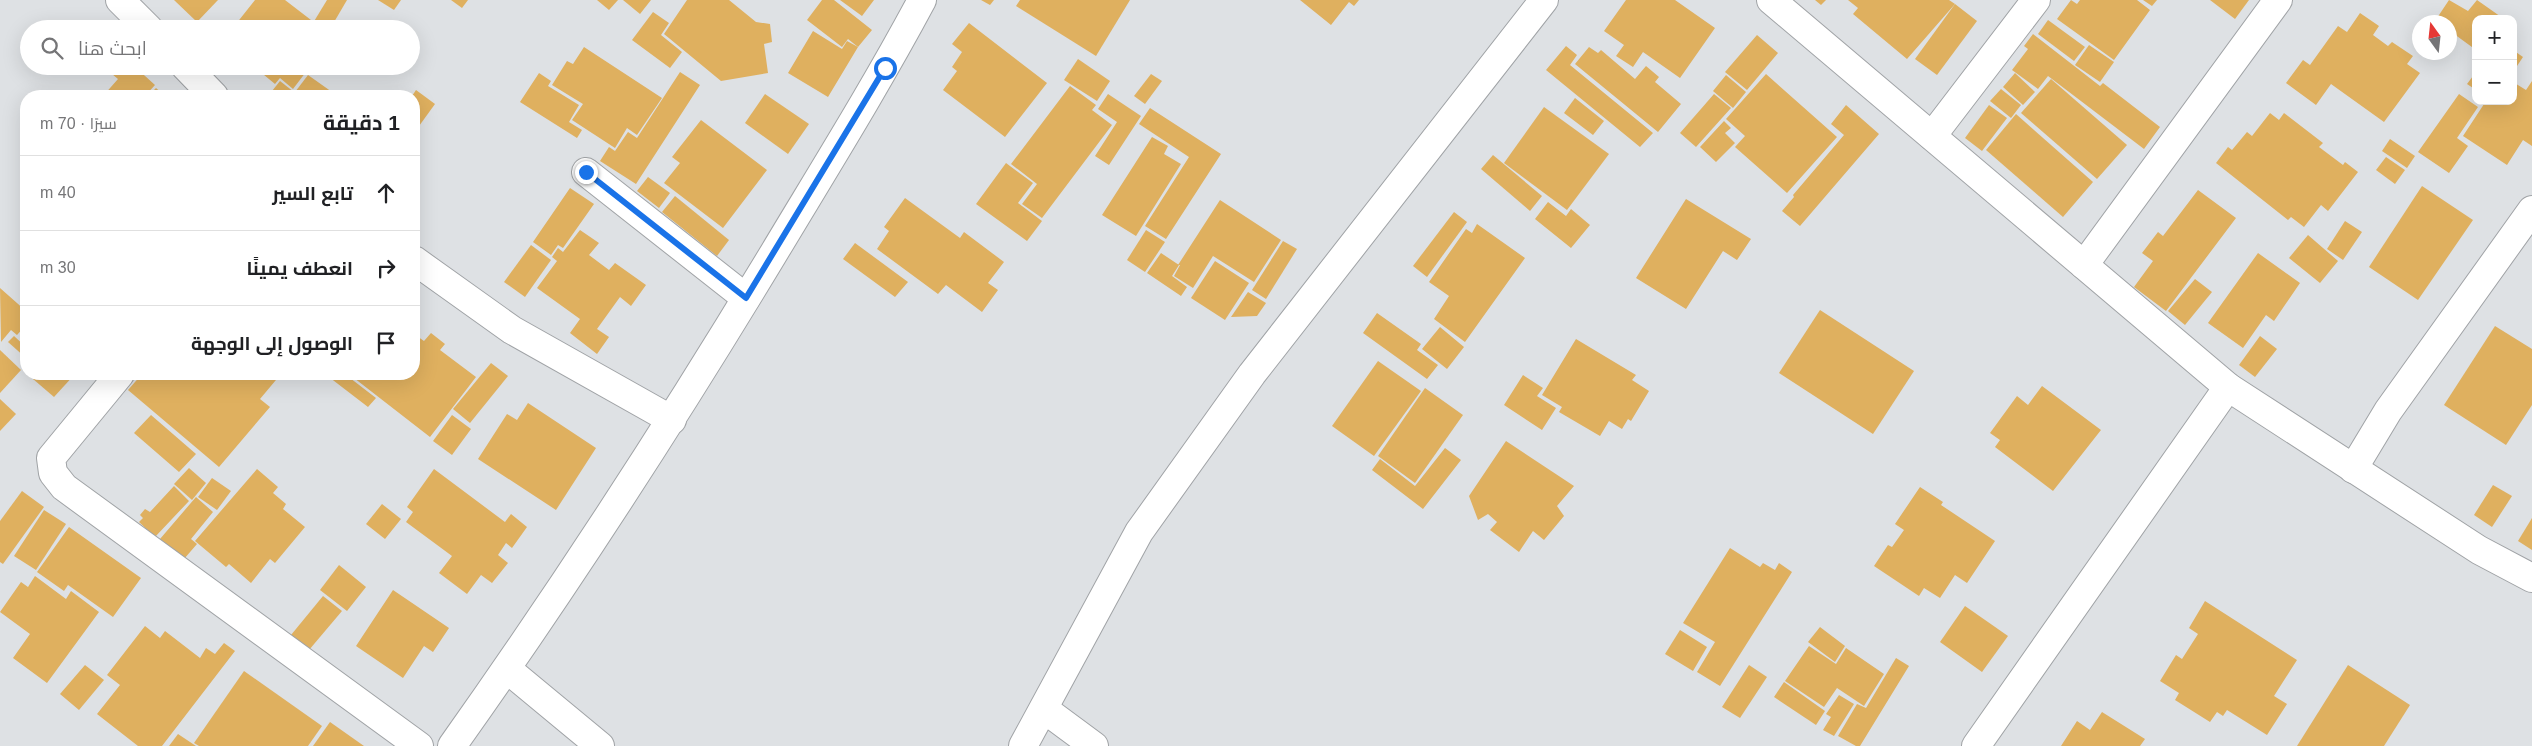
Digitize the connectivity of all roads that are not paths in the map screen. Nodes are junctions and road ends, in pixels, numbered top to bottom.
1 (120, 0) edge
2 (922, 0) edge
3 (1544, 0) edge
4 (1771, 0) edge
5 (2036, 0) edge
6 (2278, 0) edge
7 (139, 20) edge
8 (194, 75) edge
9 (208, 90) edge
10 (1932, 136) junction
11 (586, 172) dead end
12 (2532, 210) edge
13 (420, 264) edge
14 (2084, 265) junction
15 (746, 298) junction
16 (115, 380) edge
17 (2228, 387) junction
18 (672, 420) junction
19 (2353, 469) junction
20 (2532, 578) edge
21 (507, 669) junction
22 (1044, 709) junction
23 (419, 746) edge
24 (452, 746) edge
25 (600, 746) edge
26 (1024, 746) edge
27 (1094, 746) edge
28 (1976, 746) edge

1 - 7 street
2 - 15 street
3 - 22 street
4 - 10 street
5 - 10 street
6 - 14 street
8 - 9 street
10 - 14 street
11 - 15 street
12 - 19 street
13 - 18 street
14 - 17 street
15 - 18 street
16 - 23 street
17 - 19 street
17 - 28 street
18 - 21 street
19 - 20 street
21 - 24 street
21 - 25 street
22 - 26 street
22 - 27 street

